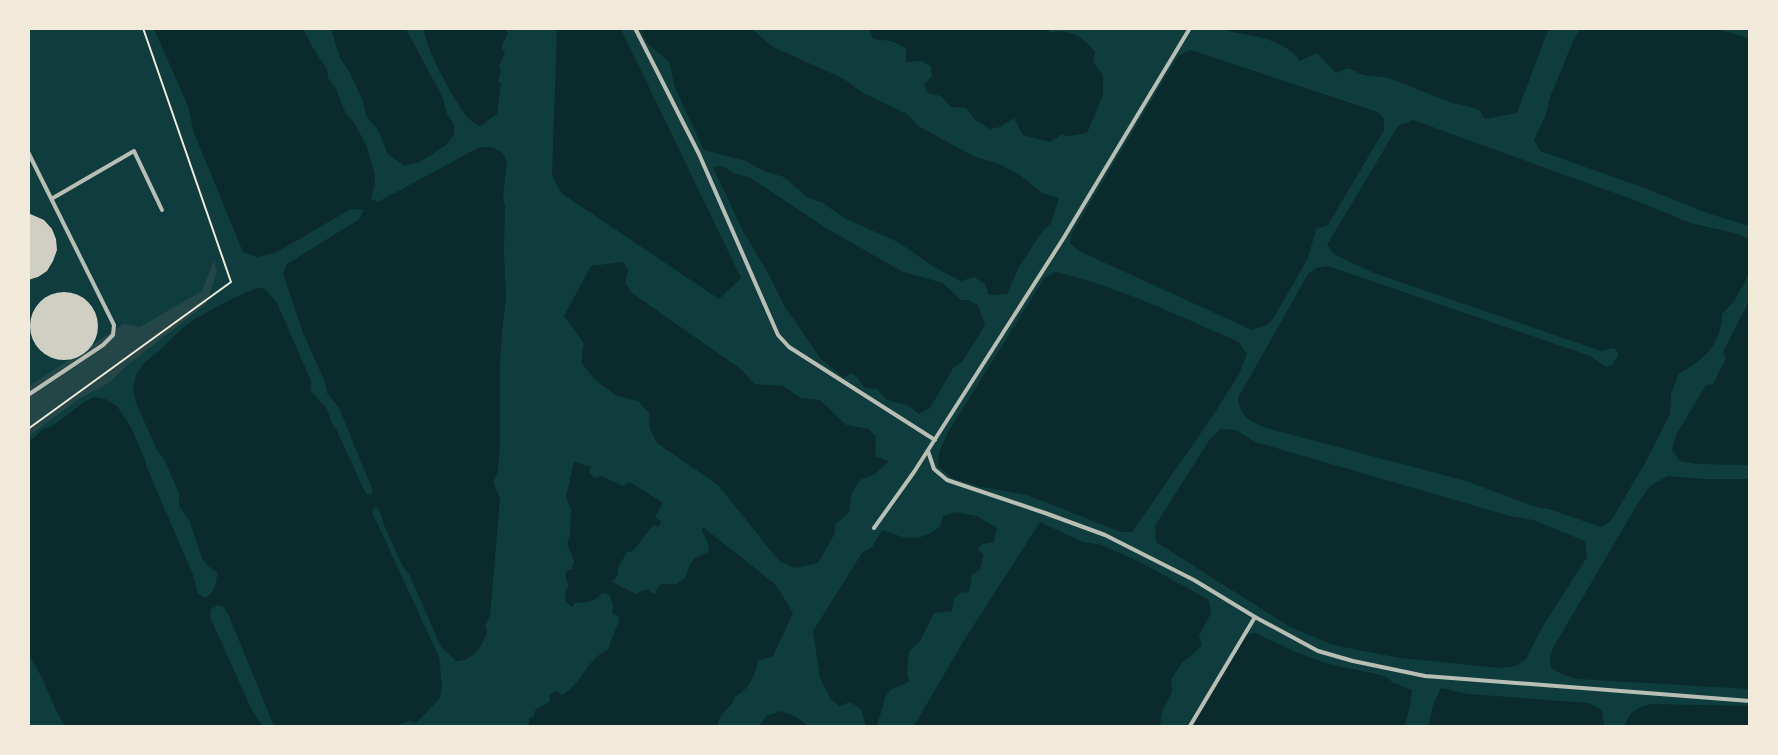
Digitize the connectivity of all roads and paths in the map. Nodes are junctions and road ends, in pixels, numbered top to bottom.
1 (143, 28) edge
2 (636, 28) edge
3 (1190, 28) edge
4 (28, 152) edge
5 (53, 198) junction
6 (162, 210) dead end
7 (28, 395) edge
8 (28, 429) edge
9 (935, 440) junction
10 (928, 451) junction
11 (874, 528) dead end
12 (1255, 617) junction
13 (1749, 702) edge
14 (1190, 726) edge

1 - 8 path
2 - 9 lane
3 - 9 lane
4 - 5 lane
5 - 6 lane
5 - 7 lane
9 - 10 lane
10 - 11 lane
10 - 12 lane
12 - 13 lane
12 - 14 lane

